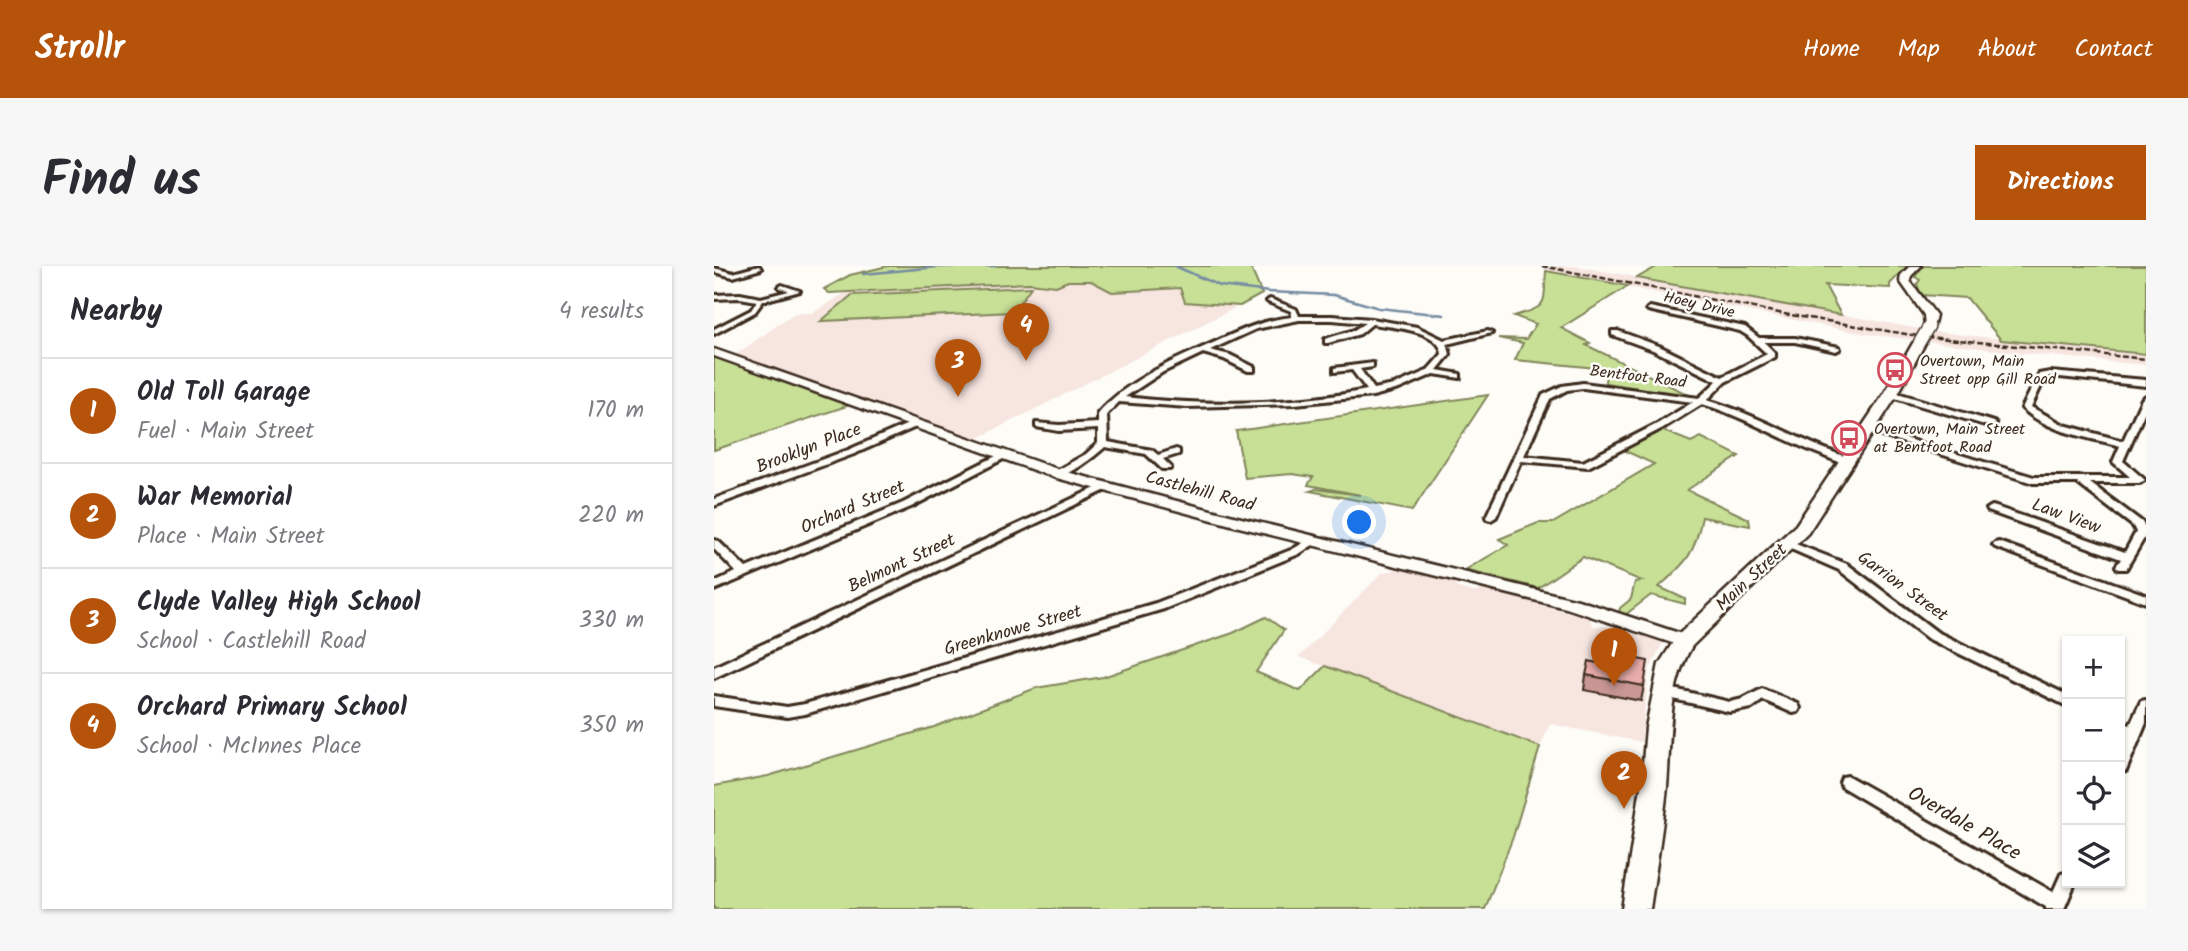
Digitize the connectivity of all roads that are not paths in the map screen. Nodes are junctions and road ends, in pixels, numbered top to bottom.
1 (1916, 266) edge
2 (759, 268) edge
3 (714, 270) edge
4 (782, 287) dead end
5 (714, 297) edge
6 (761, 300) junction
7 (1270, 301) dead end
8 (1296, 302) dead end
9 (1286, 305) junction
10 (1650, 309) dead end
11 (1296, 319) junction
12 (1372, 321) junction
13 (714, 332) edge
14 (1488, 333) dead end
15 (1615, 333) dead end
16 (1328, 341) dead end
17 (1757, 341) junction
18 (1442, 343) junction
19 (1836, 349) dead end
20 (1202, 350) junction
21 (714, 352) edge
22 (1370, 365) dead end
23 (1355, 368) junction
24 (1251, 369) dead end
25 (1337, 370) dead end
26 (1431, 371) junction
27 (1457, 377) dead end
28 (1721, 380) junction
29 (2146, 383) edge
30 (1373, 393) junction
31 (1891, 394) junction
32 (1116, 399) junction
33 (2146, 399) edge
34 (1701, 401) junction
35 (915, 424) junction
36 (1991, 424) dead end
37 (1039, 425) dead end
38 (1103, 426) junction
39 (1868, 430) junction
40 (1103, 444) junction
41 (2127, 445) junction
42 (1176, 452) dead end
43 (1004, 456) junction
44 (1158, 458) junction
45 (1518, 458) junction
46 (1849, 461) junction
47 (1166, 467) dead end
48 (1058, 474) junction
49 (2143, 480) edge
50 (2081, 481) junction
51 (1104, 487) junction
52 (714, 503) edge
53 (1992, 509) dead end
54 (1491, 516) dead end
55 (1312, 541) junction
56 (714, 543) edge
57 (1788, 544) junction
58 (1999, 545) dead end
59 (744, 573) junction
60 (714, 586) edge
61 (2146, 599) edge
62 (1684, 641) junction
63 (714, 673) edge
64 (1665, 692) junction
65 (2063, 699) edge
66 (714, 701) edge
67 (2146, 705) edge
68 (1793, 708) dead end
69 (2125, 729) edge
70 (2135, 734) junction
71 (2122, 762) edge
72 (1848, 782) dead end
73 (2063, 888) edge
74 (2055, 906) edge
75 (1636, 909) edge

1 - 31 main road, Main Street, bridge
2 - 3 street
4 - 6 street
5 - 6 street
6 - 13 street
7 - 9 street
8 - 9 street
9 - 11 street
10 - 17 street, Hoey Drive
11 - 12 street
11 - 20 street
12 - 16 street
12 - 18 street
14 - 18 street
15 - 28 street
17 - 19 street
17 - 28 street
18 - 26 street
20 - 24 street
20 - 32 street
21 - 35 main road, Castlehill Road
22 - 23 street
23 - 25 street
23 - 30 street
26 - 27 street
26 - 30 street
28 - 34 street
29 - 41 street
30 - 32 street
31 - 36 street
31 - 39 main road, Main Street
32 - 38 street
33 - 41 street
34 - 45 street
34 - 45 street, Bentfoot Road
34 - 46 street, Bentfoot Road
35 - 43 main road, Castlehill Road
35 - 52 street, Brooklyn Place
37 - 38 street
38 - 40 street
39 - 46 main road, Main Street
39 - 50 street
40 - 44 street
40 - 48 street
41 - 49 street
42 - 44 street
43 - 48 main road, Castlehill Road
43 - 59 street, Orchard Street
44 - 47 street
45 - 54 street, Bentfoot Road
46 - 57 main road, Main Street
48 - 51 main road, Castlehill Road
49 - 50 street
50 - 53 street, Law View
51 - 55 main road, Castlehill Road
51 - 63 street, Belmont Street
55 - 62 main road, Castlehill Road
55 - 66 street, Greenknowe Street
56 - 59 street
57 - 62 main road, Main Street
57 - 65 street, Garrion Street
58 - 61 street
59 - 60 street, Orchard Street
62 - 64 main road, Main Street
64 - 68 street
64 - 75 main road, Main Street
67 - 70 street
69 - 70 street
70 - 71 street
72 - 74 street, Overdale Place
73 - 74 street

